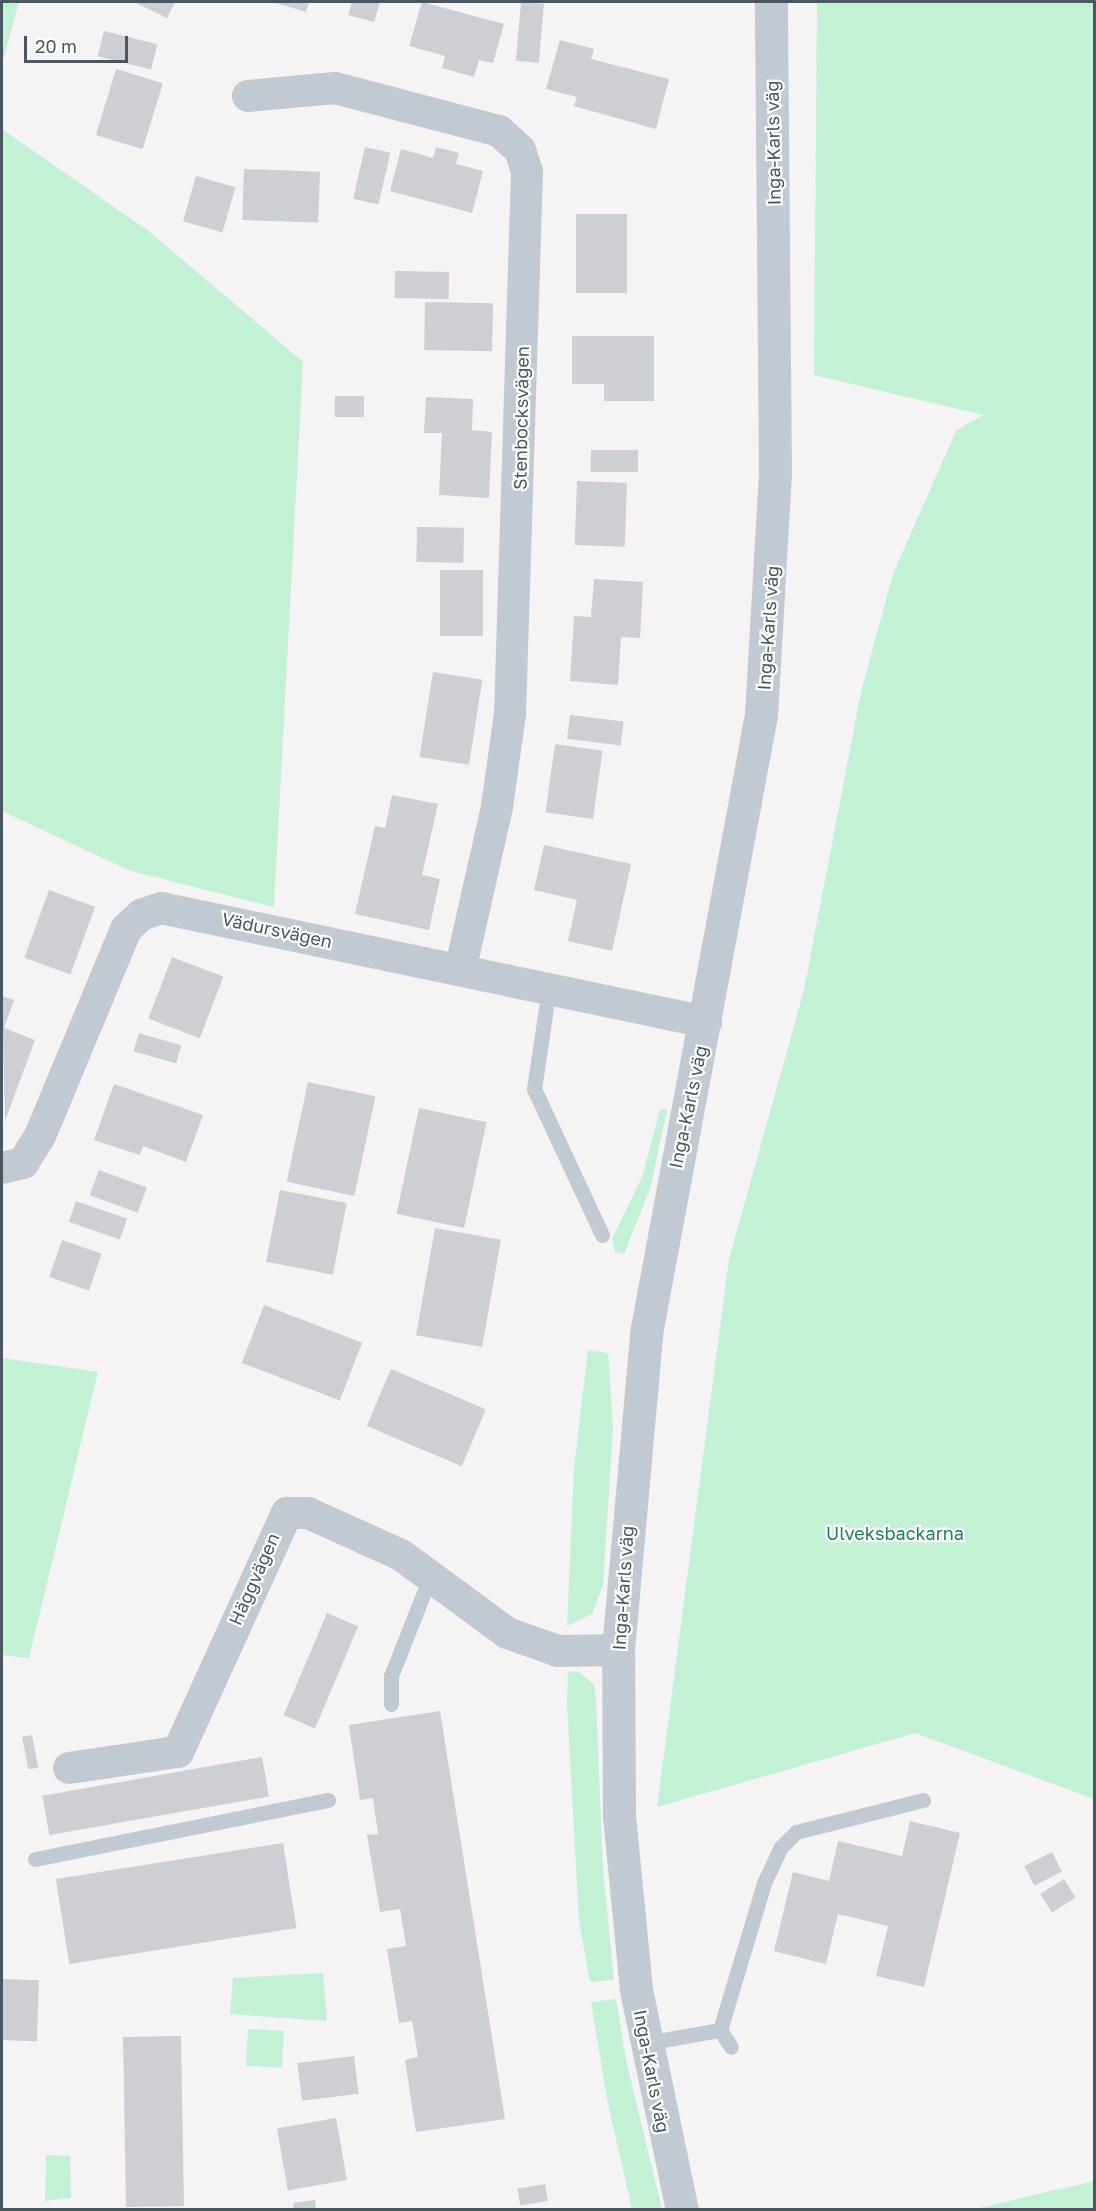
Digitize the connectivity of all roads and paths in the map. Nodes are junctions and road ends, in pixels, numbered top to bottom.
1 (771, 2) edge
2 (248, 96) dead end
3 (461, 968) junction
4 (546, 1008) dead end
5 (706, 1022) junction
6 (2, 1168) edge
7 (602, 1235) dead end
8 (430, 1577) junction
9 (618, 1650) junction
10 (391, 1704) dead end
11 (69, 1768) dead end
12 (328, 1800) dead end
13 (923, 1800) dead end
14 (35, 1859) dead end
15 (720, 2030) junction
16 (646, 2043) junction
17 (731, 2047) dead end
18 (682, 2210) edge

1 - 5 street, Inga-Karls väg
2 - 3 street, Stenbocksvägen
3 - 5 street, Vädursvägen
3 - 6 street, Vädursvägen
4 - 7 lane
5 - 9 street, Inga-Karls väg
8 - 9 street, Häggvägen
8 - 10 lane
8 - 11 street, Häggvägen
9 - 16 street, Inga-Karls väg
12 - 14 lane
13 - 15 lane
15 - 16 lane
15 - 17 lane
16 - 18 street, Inga-Karls väg

